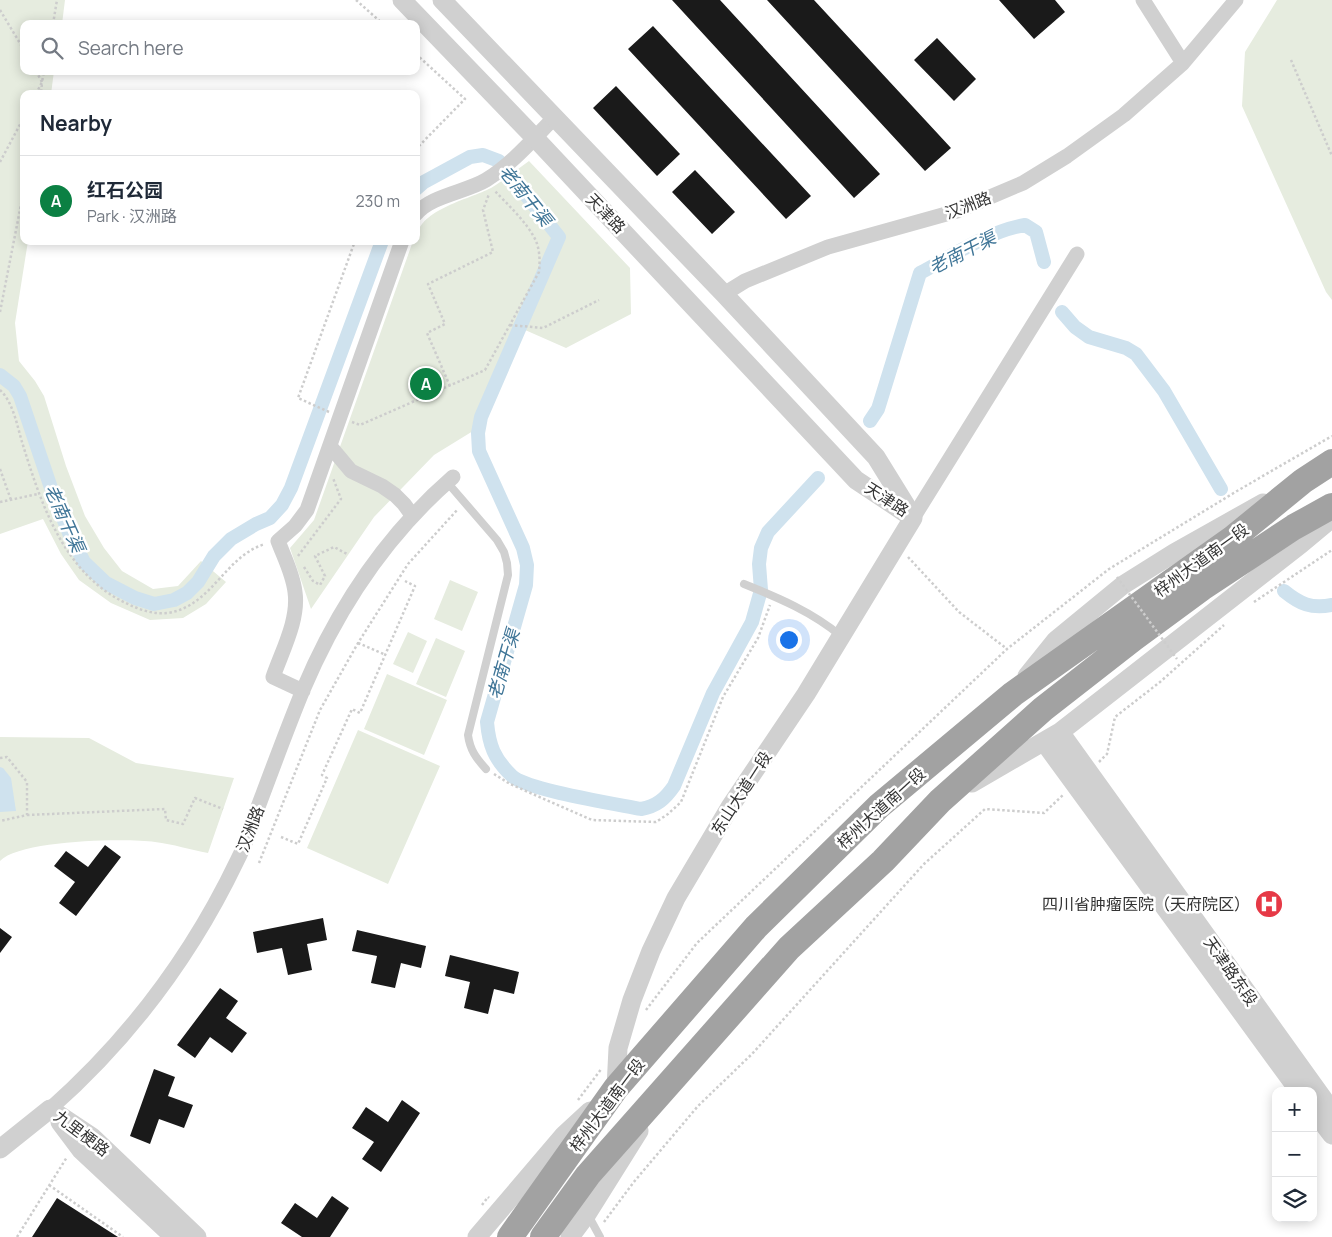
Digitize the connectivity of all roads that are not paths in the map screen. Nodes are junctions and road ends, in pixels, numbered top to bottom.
1 (402, 0) edge
2 (442, 0) edge
3 (1143, 0) edge
4 (1236, 0) edge
5 (1183, 63) junction
6 (555, 117) junction
7 (535, 138) junction
8 (420, 211) edge
9 (401, 245) edge
10 (1077, 254) dead end
11 (724, 294) junction
12 (330, 446) junction
13 (1332, 462) edge
14 (450, 479) joint
15 (1332, 506) edge
16 (412, 515) junction
17 (913, 518) junction
18 (1332, 518) edge
19 (744, 584) dead end
20 (841, 636) junction
21 (303, 691) junction
22 (1060, 732) junction
23 (1044, 742) junction
24 (486, 769) road end
25 (1082, 778) junction
26 (940, 801) junction
27 (667, 1086) junction
28 (1296, 1087) edge
29 (616, 1088) junction
30 (50, 1109) junction
31 (1332, 1111) edge
32 (1317, 1115) edge
33 (1332, 1136) edge
34 (0, 1149) edge
35 (586, 1214) junction
36 (599, 1234) edge
37 (174, 1237) edge
38 (197, 1237) edge
39 (477, 1237) edge
40 (510, 1237) edge
41 (543, 1237) edge
42 (570, 1237) edge

1 - 7 street, 天津路
2 - 6 street, 天津路
3 - 5 street
4 - 5 street, 汉洲路
5 - 11 street, 汉洲路
6 - 7 street
6 - 11 street, 天津路
7 - 8 street
7 - 17 street, 天津路
9 - 12 street
10 - 17 street
11 - 17 street, 天津路
12 - 16 street
12 - 21 street
13 - 29 highway, 梓州大道南一段
14 - 16 street, 汉洲路
14 - 24 lane
15 - 26 highway, 梓州大道南一段
16 - 21 street, 汉洲路
17 - 20 street, 东山大道一段
18 - 22 street
19 - 20 lane
20 - 29 street, 东山大道一段
21 - 30 street, 汉洲路
22 - 23 street
22 - 25 street, 天津路东段
23 - 25 street, 天津路东段
23 - 26 street
25 - 28 street, 天津路东段
25 - 31 street, 天津路东段
26 - 27 highway, 梓州大道南一段
27 - 35 street
27 - 41 highway, 梓州大道南一段
29 - 39 street
29 - 40 highway, 梓州大道南一段
30 - 34 street, 汉洲路
30 - 37 street, 九里梗路
30 - 38 street, 九里梗路
32 - 33 street
35 - 36 lane
35 - 42 street

